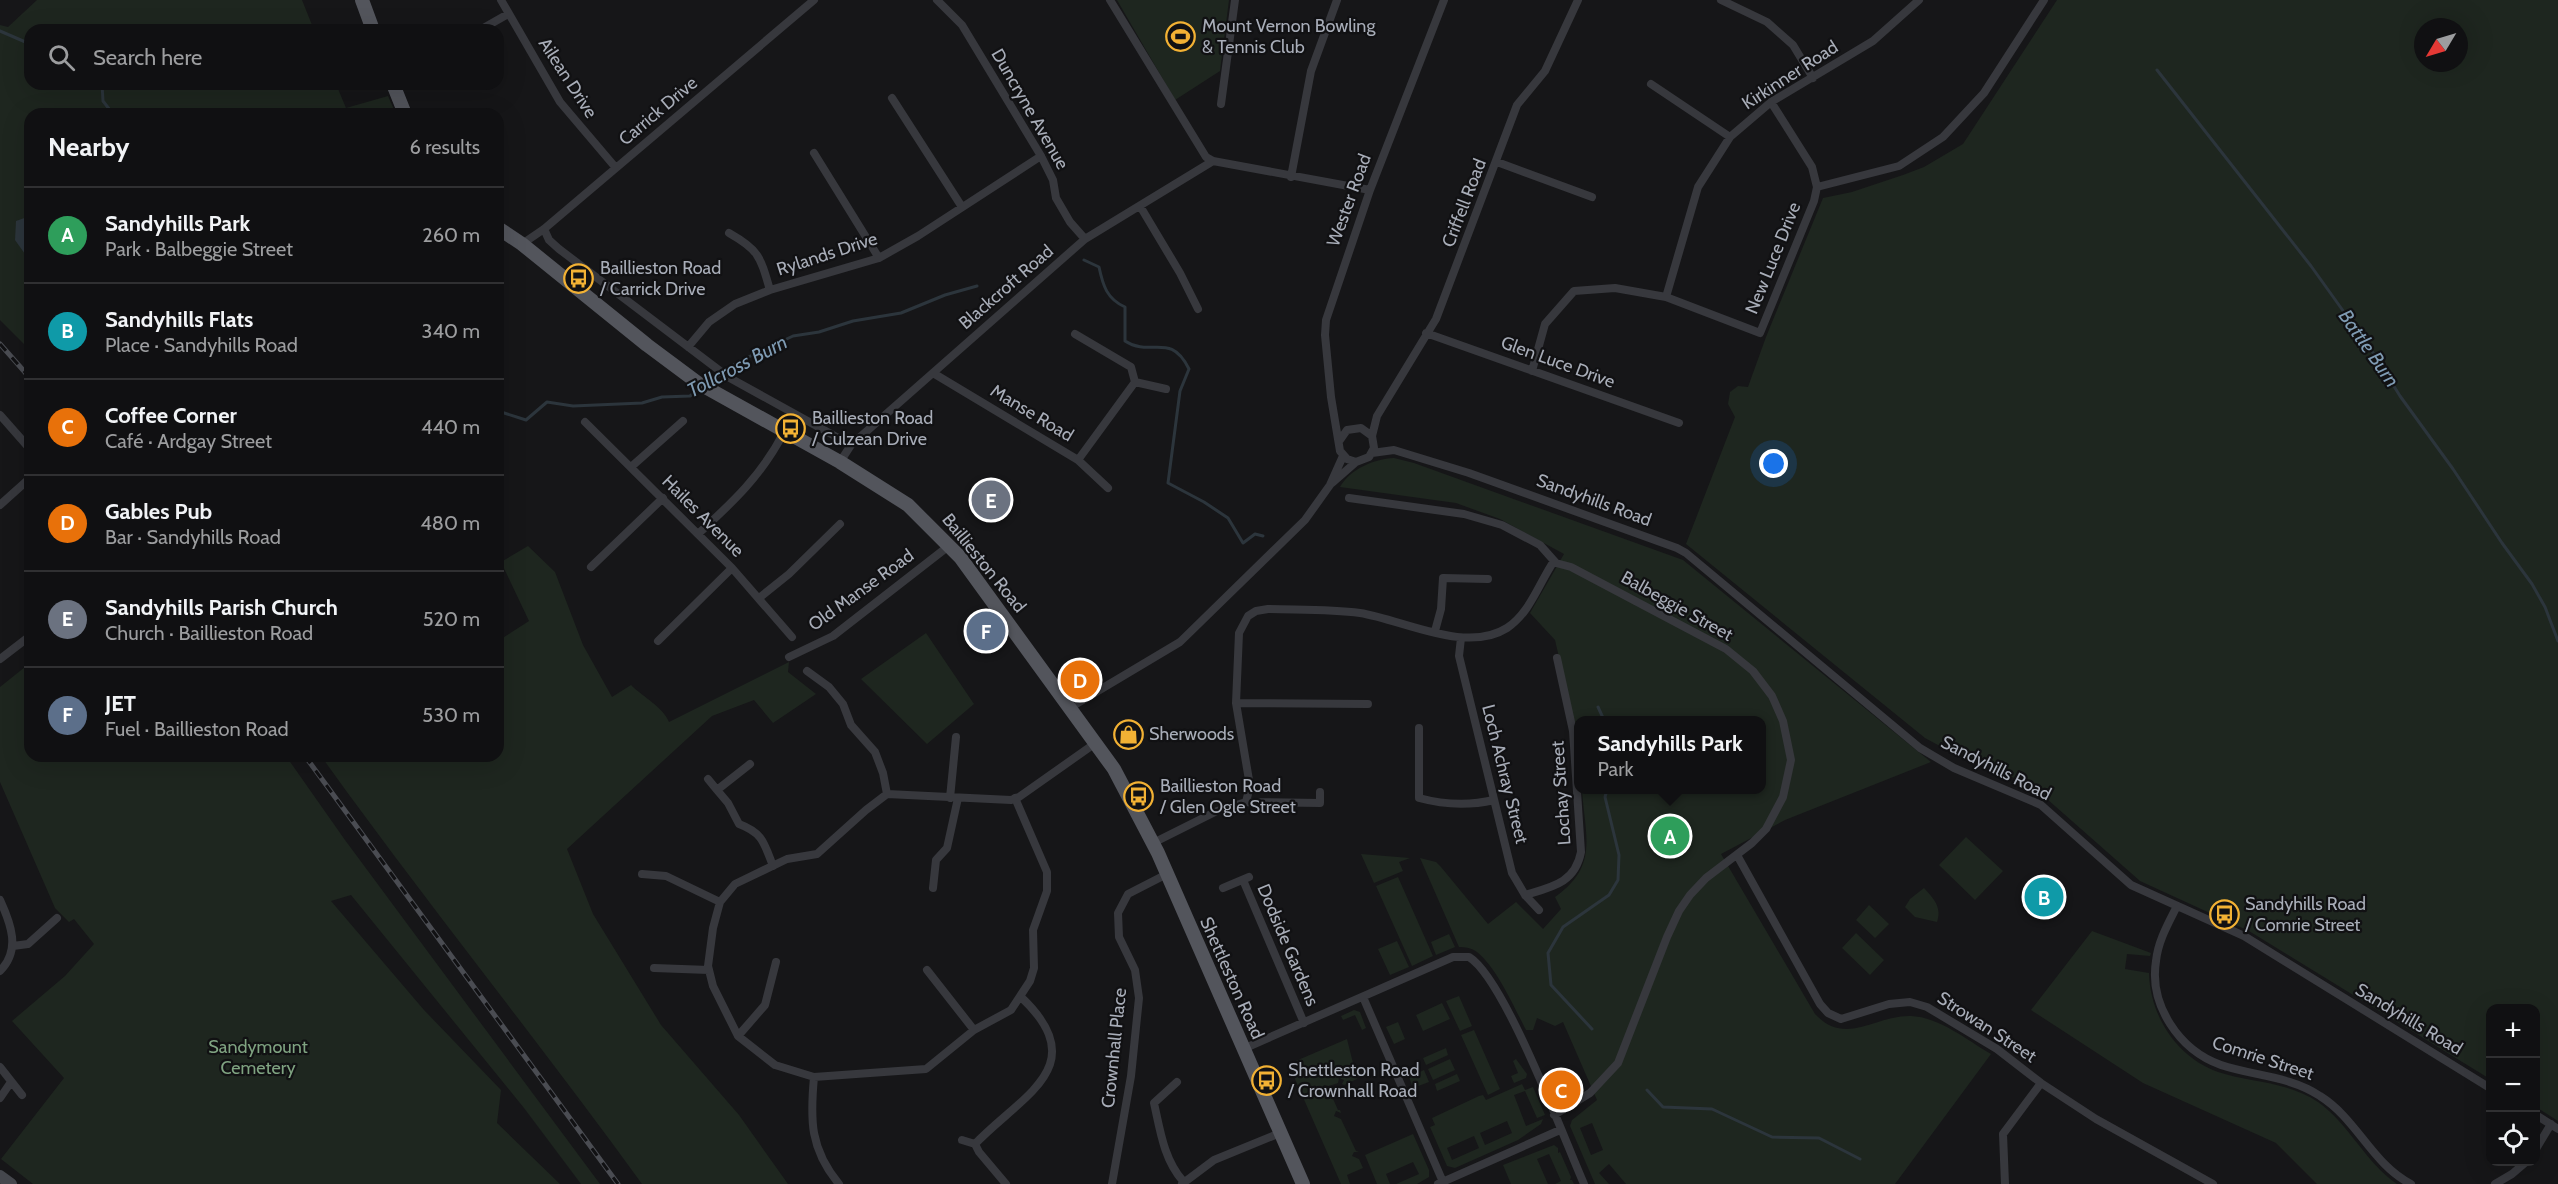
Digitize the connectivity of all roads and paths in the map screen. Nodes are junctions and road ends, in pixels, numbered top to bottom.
1 (362, 0) edge
2 (501, 0) edge
3 (814, 0) edge
4 (938, 0) edge
5 (1110, 0) edge
6 (1235, 0) edge
7 (1337, 0) edge
8 (1444, 0) edge
9 (1578, 0) edge
10 (1721, 0) edge
11 (2044, 0) edge
12 (1915, 1) edge
13 (508, 14) junction
14 (371, 24) edge
15 (490, 24) edge
16 (1813, 78) junction
17 (1652, 84) dead end
18 (395, 90) edge
19 (892, 98) dead end
20 (1772, 102) junction
21 (1221, 104) dead end
22 (403, 108) edge
23 (1730, 137) junction
24 (814, 153) dead end
25 (1041, 156) junction
26 (1214, 161) junction
27 (1497, 162) junction
28 (616, 168) junction
29 (1291, 177) junction
30 (1817, 187) junction
31 (1370, 190) junction
32 (1592, 197) dead end
33 (1140, 206) junction
34 (962, 207) junction
35 (544, 229) junction
36 (504, 232) edge
37 (729, 233) dead end
38 (1085, 239) junction
39 (522, 244) junction
40 (879, 258) junction
41 (770, 290) junction
42 (1666, 297) junction
43 (1198, 309) dead end
44 (1426, 333) junction
45 (1075, 334) dead end
46 (688, 347) junction
47 (1532, 371) junction
48 (933, 373) junction
49 (1135, 382) junction
50 (1166, 389) dead end
51 (0, 415) edge
52 (1377, 416) junction
53 (1336, 419) junction
54 (683, 421) dead end
55 (585, 422) dead end
56 (1678, 423) dead end
57 (1361, 428) junction
58 (1347, 430) junction
59 (784, 432) junction
60 (1373, 439) junction
61 (1340, 440) junction
62 (24, 442) edge
63 (851, 445) junction
64 (1386, 450) junction
65 (1372, 453) junction
66 (1343, 456) junction
67 (1078, 460) junction
68 (840, 462) junction
69 (1356, 462) junction
70 (631, 466) junction
71 (24, 484) edge
72 (1330, 485) junction
73 (1108, 488) dead end
74 (663, 498) junction
75 (1349, 498) dead end
76 (0, 506) edge
77 (840, 524) dead end
78 (698, 534) junction
79 (950, 545) junction
80 (1554, 561) junction
81 (591, 567) dead end
82 (732, 568) junction
83 (1488, 579) dead end
84 (759, 597) junction
85 (1435, 631) junction
86 (792, 637) dead end
87 (1461, 638) junction
88 (24, 641) edge
89 (658, 641) dead end
90 (789, 657) dead end
91 (1557, 658) dead end
92 (0, 659) edge
93 (807, 671) dead end
94 (1236, 703) junction
95 (1368, 704) dead end
96 (1071, 707) junction
97 (1419, 728) dead end
98 (1574, 732) edge
99 (956, 737) dead end
100 (1097, 742) junction
101 (750, 764) dead end
102 (708, 779) dead end
103 (717, 790) junction
104 (1320, 792) dead end
105 (887, 794) junction
106 (1578, 794) edge
107 (954, 798) junction
108 (1015, 798) junction
109 (1494, 800) junction
110 (1246, 802) junction
111 (1155, 848) junction
112 (1737, 855) junction
113 (773, 866) junction
114 (642, 874) dead end
115 (1167, 874) junction
116 (933, 888) dead end
117 (1223, 888) dead end
118 (1525, 895) junction
119 (0, 900) edge
120 (720, 902) junction
121 (2177, 906) junction
122 (1539, 910) dead end
123 (57, 918) dead end
124 (13, 946) junction
125 (776, 962) dead end
126 (654, 968) dead end
127 (709, 970) junction
128 (927, 970) dead end
129 (0, 971) edge
130 (1021, 997) junction
131 (1363, 997) junction
132 (1304, 1023) junction
133 (974, 1030) junction
134 (738, 1036) junction
135 (1243, 1049) junction
136 (0, 1067) edge
137 (814, 1077) junction
138 (11, 1082) junction
139 (1176, 1082) dead end
140 (2041, 1083) junction
141 (2486, 1086) edge
142 (22, 1095) dead end
143 (0, 1098) edge
144 (1554, 1115) junction
145 (2540, 1118) edge
146 (2554, 1127) edge
147 (1560, 1130) junction
148 (1280, 1133) junction
149 (962, 1140) dead end
150 (2540, 1143) edge
151 (975, 1144) junction
152 (2521, 1166) edge
153 (0, 1176) edge
154 (1182, 1183) edge
155 (1441, 1183) edge
156 (11, 1184) edge
157 (839, 1184) edge
158 (1006, 1184) edge
159 (1112, 1184) edge
160 (1302, 1184) edge
161 (1584, 1184) edge
162 (2005, 1184) edge
163 (2213, 1184) edge
164 (2411, 1184) edge
165 (2495, 1184) edge

1 - 14 main road
2 - 13 street, Ailean Drive
3 - 28 street, Carrick Drive
4 - 25 street, Duncryne Avenue
5 - 26 street
6 - 21 street
7 - 29 street
8 - 31 street, Wester Road
9 - 27 street, Criffell Road
10 - 16 street
11 - 30 street
12 - 16 street, Kirkinner Road
13 - 15 street
13 - 28 street, Ailean Drive
16 - 20 street, Kirkinner Road
17 - 23 street
18 - 22 main road
19 - 34 street
20 - 23 street, Kirkinner Road
20 - 30 street, New Luce Drive
23 - 42 street, Kirkinner Road
24 - 40 street
25 - 34 street, Rylands Drive
25 - 38 street, Duncryne Avenue
26 - 29 street
26 - 33 street, Blackcroft Road
27 - 32 street
27 - 44 street, Criffell Road
28 - 35 street, Carrick Drive
29 - 31 street
30 - 42 street, New Luce Drive
31 - 53 street, Wester Road
33 - 38 street, Blackcroft Road
33 - 43 street
34 - 40 street, Rylands Drive
35 - 39 street, Carrick Drive
35 - 46 street
36 - 39 main road, Baillieston Road
37 - 41 street
38 - 48 street, Blackcroft Road
39 - 59 main road, Baillieston Road
40 - 41 street, Rylands Drive
41 - 46 street, Rylands Drive
42 - 47 street, New Luce Drive
44 - 47 street, Glen Luce Drive
44 - 52 street, Criffell Road
45 - 49 street
46 - 63 street
47 - 56 street, Glen Luce Drive
48 - 63 street, Blackcroft Road
48 - 67 street, Manse Road
49 - 50 street
49 - 67 street
51 - 62 street
52 - 57 street, Criffell Road
52 - 60 street, Criffell Road
53 - 58 street
53 - 61 street, Wester Road
54 - 70 street
55 - 70 street, Hailes Avenue
57 - 58 street
57 - 60 street, Sandyhills Road
58 - 61 street
59 - 68 main road, Baillieston Road
59 - 78 street
60 - 64 street, Sandyhills Road
60 - 65 street
61 - 66 street
63 - 68 street, Blackcroft Road
64 - 65 street, Sandyhills Road
64 - 121 street, Sandyhills Road
65 - 69 street, Sandyhills Road
66 - 69 street
66 - 72 street, Sandyhills Road
67 - 73 street, Manse Road
68 - 79 main road, Baillieston Road
69 - 72 street, Sandyhills Road
70 - 74 street, Hailes Avenue
71 - 76 street
72 - 96 street, Sandyhills Road
74 - 78 street, Hailes Avenue
74 - 81 street
75 - 80 street, Balbeggie Street
77 - 84 street
78 - 82 street, Hailes Avenue
79 - 90 street, Old Manse Road
79 - 96 main road, Baillieston Road
80 - 87 street
80 - 112 street, Balbeggie Street
82 - 84 street, Hailes Avenue
82 - 89 street
83 - 85 street
84 - 86 street, Hailes Avenue
85 - 87 street
85 - 94 street
87 - 109 street, Loch Achray Street
88 - 92 street
91 - 98 street, Lochay Street
93 - 105 street
94 - 95 street
94 - 110 street
96 - 100 main road, Baillieston Road
97 - 109 street
99 - 107 street
100 - 108 street
100 - 111 main road, Baillieston Road
101 - 103 street
102 - 103 street
103 - 113 street
104 - 110 street
105 - 107 street
105 - 113 street
106 - 118 street, Lochay Street
107 - 108 street
107 - 116 street
108 - 130 street
109 - 118 street, Loch Achray Street
110 - 111 street
111 - 115 main road, Shettleston Road
112 - 140 street, Strowan Street
112 - 144 street, Balbeggie Street
113 - 120 street
114 - 120 street
115 - 135 main road, Shettleston Road
115 - 159 street, Crownhall Place
117 - 132 street, Dodside Gardens
118 - 122 street, Loch Achray Street
119 - 124 street
120 - 127 street
121 - 141 street, Sandyhills Road
121 - 164 street, Comrie Street
123 - 124 street
124 - 129 street
125 - 134 street
126 - 127 street
127 - 134 street
128 - 133 street
130 - 133 street
130 - 151 street
131 - 132 street
131 - 144 street
131 - 155 street
132 - 135 street
133 - 137 street
134 - 137 street
135 - 148 main road, Shettleston Road
136 - 138 street
137 - 157 street
138 - 142 street
138 - 143 street
139 - 154 street
140 - 162 street
140 - 163 street, Strowan Street
144 - 147 street
145 - 146 street
146 - 150 street
147 - 155 street
147 - 161 street
148 - 154 street
148 - 160 main road, Shettleston Road
149 - 151 street
151 - 158 street
152 - 165 street
153 - 156 street

